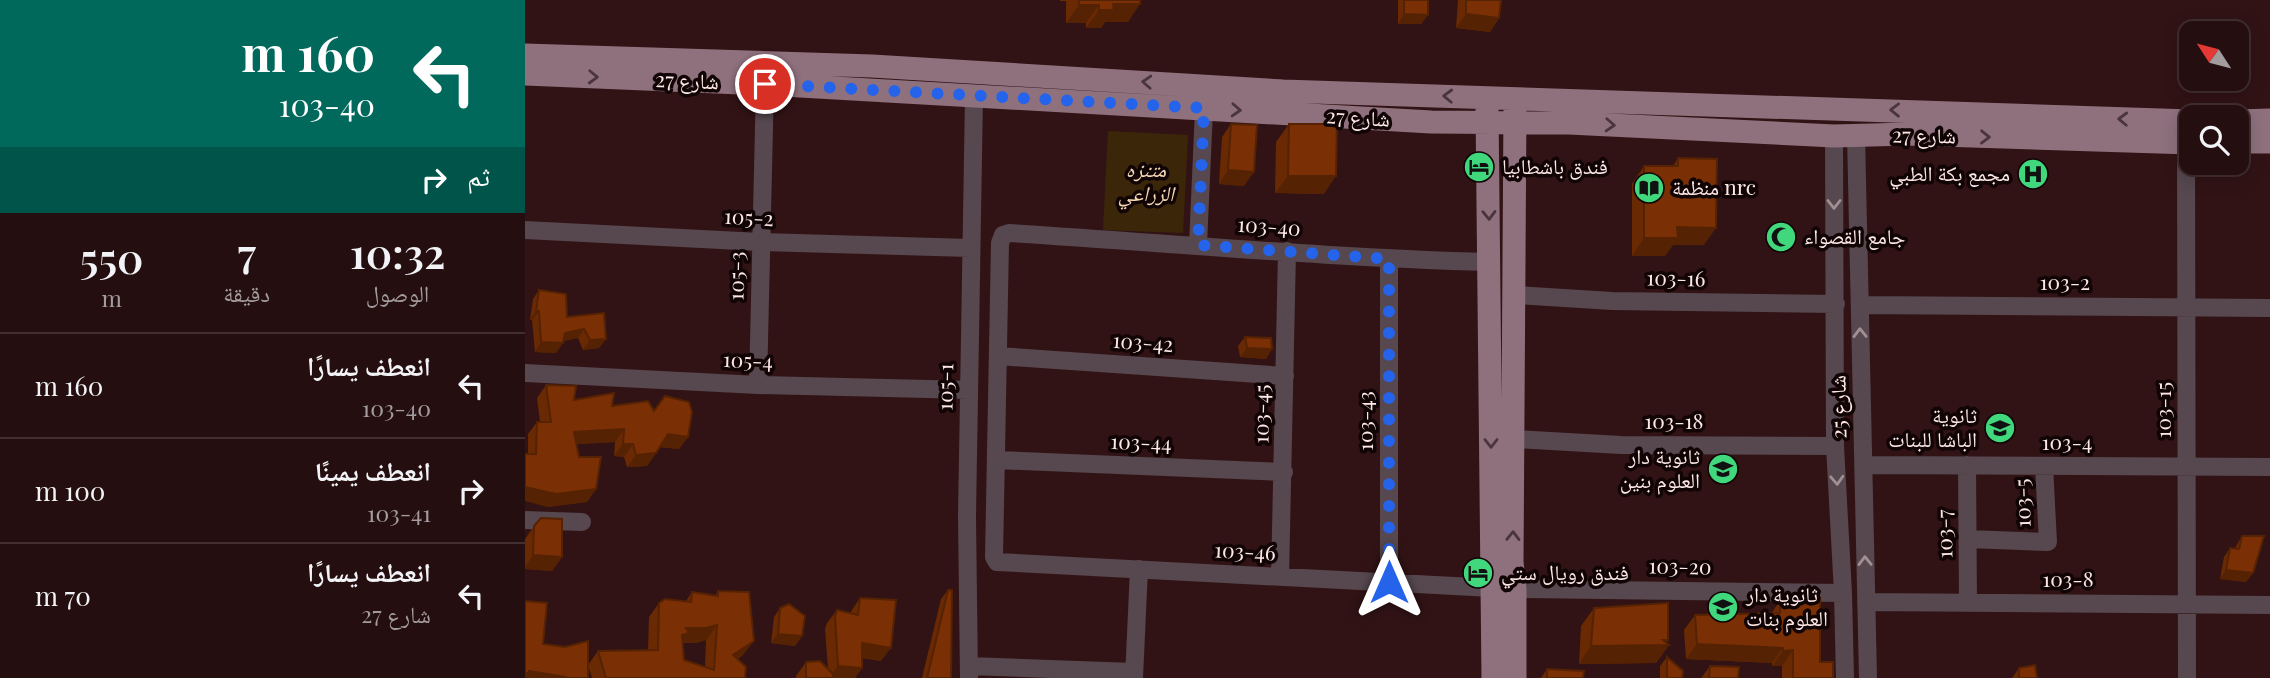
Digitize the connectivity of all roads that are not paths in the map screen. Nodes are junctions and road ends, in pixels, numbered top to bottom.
1 (525, 55) edge
2 (525, 74) edge
3 (765, 84) junction
4 (974, 96) junction
5 (1487, 98) junction
6 (1515, 98) junction
7 (1204, 108) junction
8 (2270, 120) edge
9 (2249, 121) edge
10 (1431, 122) junction
11 (1488, 123) junction
12 (1515, 123) junction
13 (1569, 123) junction
14 (2179, 134) edge
15 (1845, 135) junction
16 (2179, 135) edge
17 (2249, 142) edge
18 (2270, 142) edge
19 (1487, 162) junction
20 (1514, 168) junction
21 (2189, 175) edge
22 (525, 230) edge
23 (760, 242) junction
24 (1198, 245) junction
25 (970, 248) junction
26 (1287, 251) junction
27 (1389, 259) junction
28 (1490, 262) junction
29 (1515, 295) junction
30 (1836, 304) junction
31 (1860, 305) junction
32 (2187, 306) junction
33 (2270, 308) edge
34 (998, 356) junction
35 (525, 373) edge
36 (1285, 376) junction
37 (758, 385) junction
38 (969, 390) junction
39 (1514, 439) junction
40 (1835, 446) junction
41 (997, 460) junction
42 (1967, 465) junction
43 (1863, 466) junction
44 (2044, 466) junction
45 (2187, 466) junction
46 (2270, 467) edge
47 (1284, 472) junction
48 (967, 516) junction
49 (995, 516) junction
50 (525, 520) edge
51 (582, 522) dead end
52 (1968, 539) junction
53 (1139, 569) junction
54 (1280, 577) junction
55 (1389, 582) junction
56 (1492, 588) junction
57 (1515, 589) junction
58 (1843, 593) junction
59 (1866, 602) junction
60 (1968, 602) junction
61 (2187, 604) junction
62 (2270, 606) edge
63 (969, 672) edge
64 (1134, 675) edge
65 (1493, 678) edge
66 (1515, 678) edge
67 (1845, 678) edge
68 (1868, 678) edge
69 (2187, 678) edge

5 -> 1 main road, شارع 27
2 -> 3 main road, شارع 27
3 - 4 main road, شارع 27
3 - 23 street, 105-3
4 - 7 main road, شارع 27
4 - 25 street, 105-1
5 - 6 main road, شارع 27
5 - 11 main road
6 - 12 main road
14 -> 6 main road, شارع 27
7 -> 10 main road, شارع 27
7 - 24 street
8 - 9 main road
10 - 11 main road, شارع 27
10 - 19 main road
11 - 12 main road, شارع 27
11 - 19 main road
12 - 13 main road, شارع 27
12 - 20 main road
13 -> 15 main road, شارع 27
13 - 20 main road
15 -> 16 main road, شارع 27
15 -> 30 street, شارع 25
15 - 31 street, شارع 25
17 - 18 main road
19 -> 28 main road
20 - 29 main road
21 - 32 street, 103-15
22 - 23 street, 105-2
23 - 25 street, 105-2
23 - 37 street, 105-3
24 - 26 street, 103-40
24 - 34 street, 103-40
25 - 38 street, 105-1
26 - 27 street, 103-40
26 - 36 street, 103-45
27 - 28 street, 103-40
27 - 55 street, 103-43
28 -> 56 main road
29 - 30 street, 103-16
29 - 39 main road
30 - 40 street, شارع 25
31 - 32 street, 103-2
43 -> 31 street, شارع 25
32 - 33 street, 103-2
32 - 45 street, 103-15
34 - 36 street, 103-42
34 - 41 street
35 - 37 street, 105-4
36 - 47 street, 103-45
37 - 38 street, 105-4
38 - 48 street, 105-1
39 - 40 street, 103-18
57 -> 39 main road
40 -> 58 street, شارع 25
41 - 47 street, 103-44
41 - 49 street
42 - 43 street, 103-4
42 - 44 street, 103-4
42 - 52 street, 103-7
59 -> 43 street, شارع 25
44 - 45 street, 103-4
44 - 52 street, 103-5
45 - 46 street, 103-4
45 - 61 street, 103-15
47 - 54 street, 103-45
48 - 49 street
48 - 63 street, 105-1
49 - 53 street, 103-46
50 - 51 street
52 - 60 street, 103-7
53 - 54 street, 103-46
53 - 64 street
54 - 55 street, 103-46
55 - 56 street, 103-46
56 - 65 main road
57 - 58 street, 103-20
57 - 66 main road
58 - 67 street, شارع 25
59 - 60 street, 103-8
59 - 68 street, شارع 25
60 - 61 street, 103-8
61 - 62 street, 103-8
61 - 69 street, 103-15
63 - 64 street

